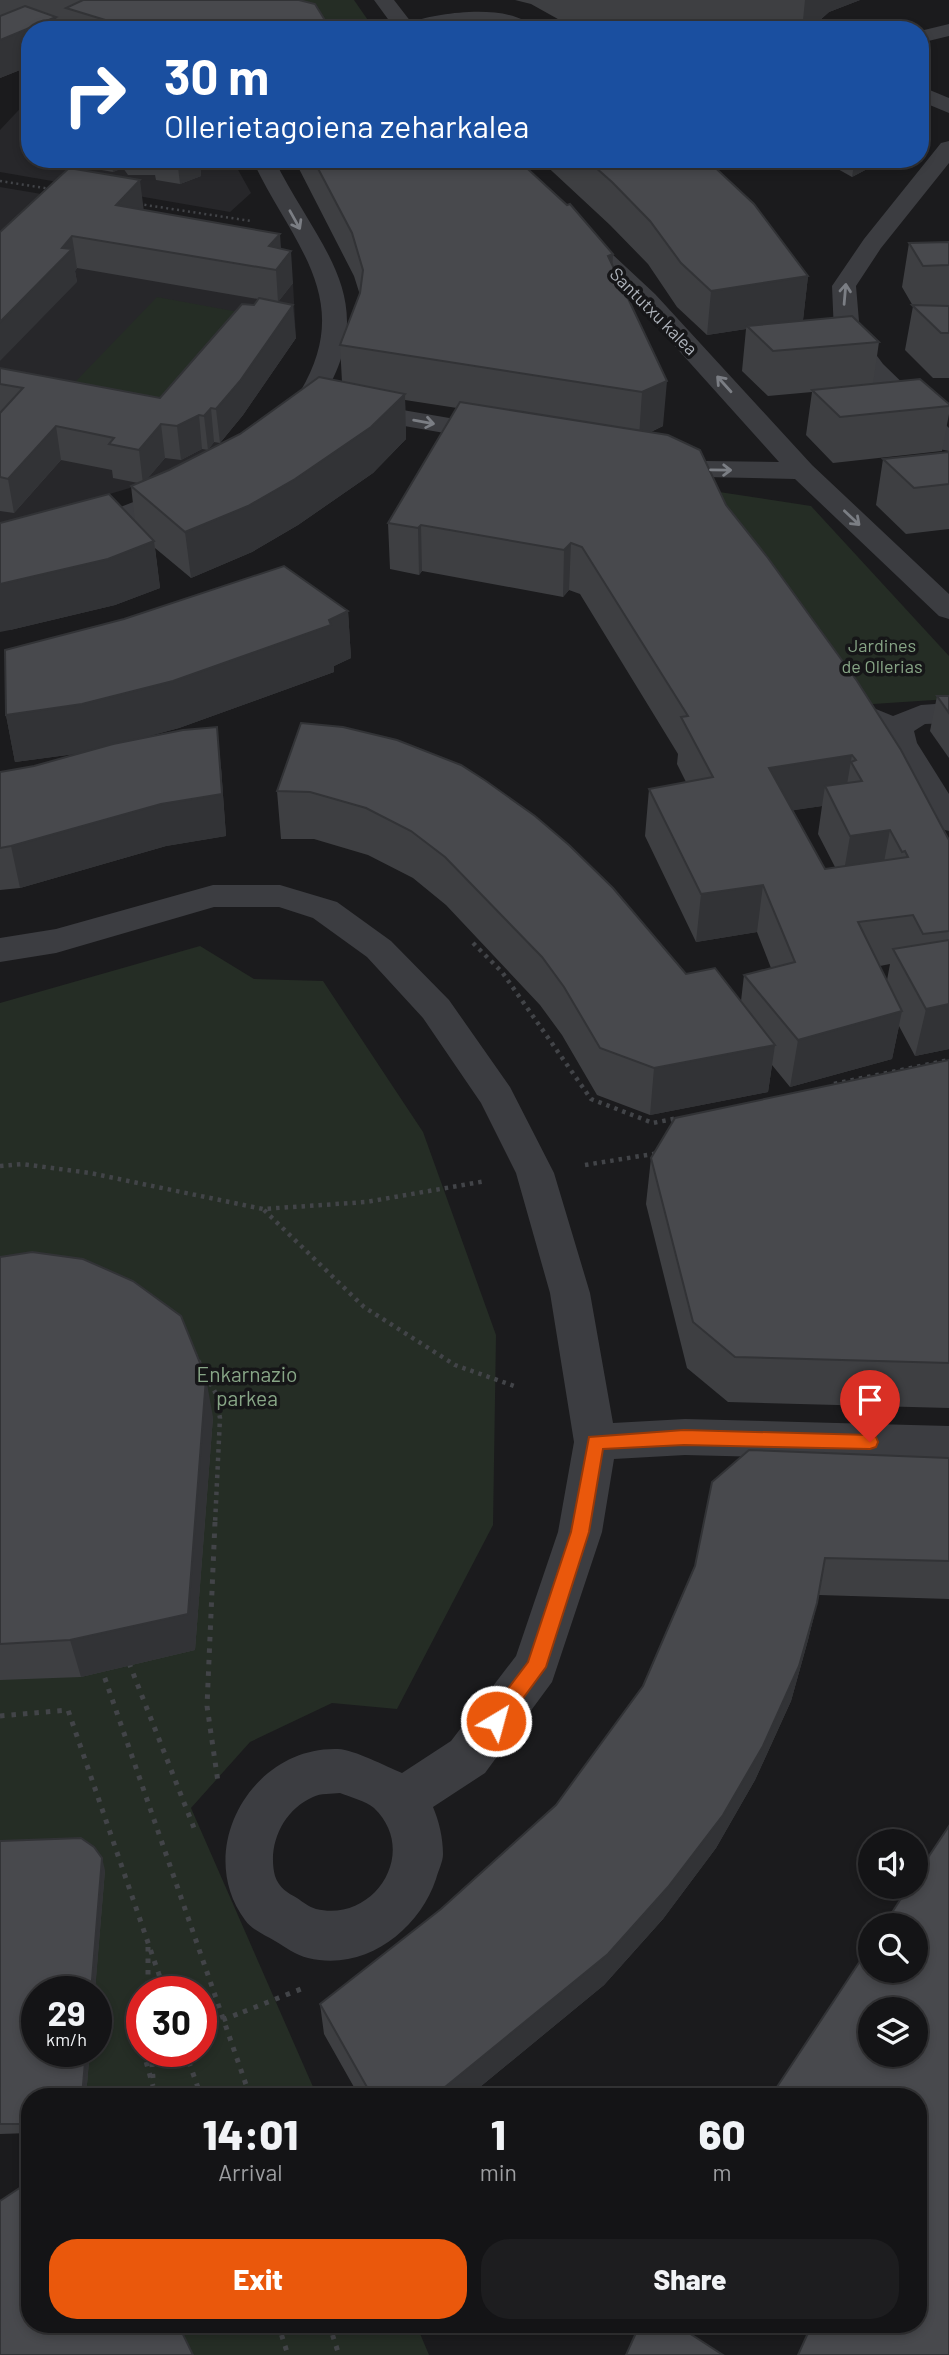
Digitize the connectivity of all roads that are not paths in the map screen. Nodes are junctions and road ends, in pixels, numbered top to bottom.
1 (384, 0) edge
2 (434, 0) edge
3 (459, 18) junction
4 (401, 21) edge
5 (435, 21) edge
6 (504, 21) edge
7 (949, 30) edge
8 (929, 56) edge
9 (929, 96) edge
10 (949, 106) edge
11 (949, 148) edge
12 (268, 168) edge
13 (507, 168) edge
14 (308, 404) junction
15 (275, 438) edge
16 (523, 438) edge
17 (949, 443) edge
18 (629, 456) edge
19 (802, 471) junction
20 (203, 481) edge
21 (0, 547) edge
22 (949, 610) edge
23 (827, 671) edge
24 (949, 713) edge
25 (898, 729) junction
26 (949, 820) edge
27 (0, 950) edge
28 (595, 1442) junction
29 (949, 1444) edge
30 (402, 1800) dead end

1 - 4 street
2 - 3 street
3 - 5 street
3 - 6 street
7 - 8 street
9 - 10 street
17 -> 11 street
12 -> 14 street
19 -> 13 street, Santutxu kalea
14 - 15 street
14 -> 16 street
18 -> 19 street
19 -> 22 street, Santutxu kalea
20 - 21 street
23 - 25 street
24 - 25 street
25 - 26 street
27 - 28 street
28 - 29 street
28 - 30 street

